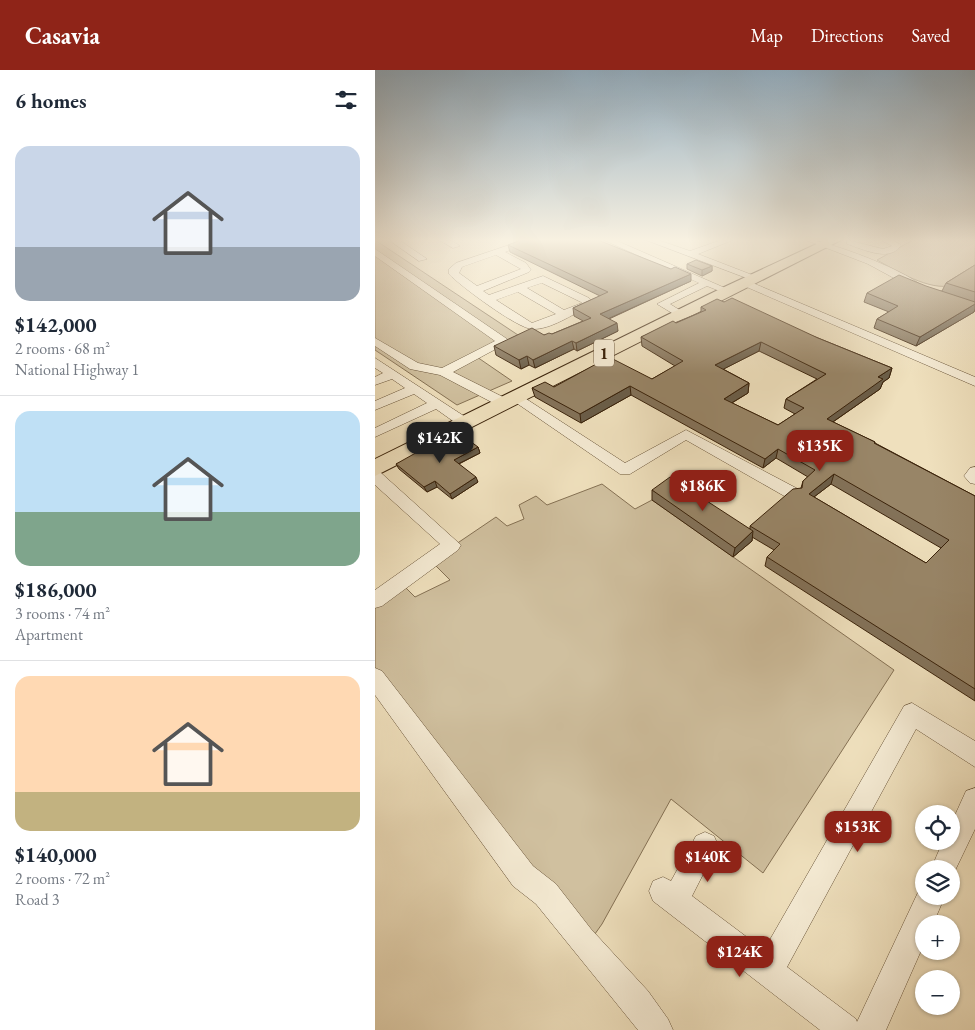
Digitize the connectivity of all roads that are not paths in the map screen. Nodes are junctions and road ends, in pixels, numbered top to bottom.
1 (421, 285) edge
2 (469, 285) edge
3 (489, 285) edge
4 (526, 285) edge
5 (557, 285) edge
6 (702, 285) edge
7 (710, 285) edge
8 (741, 285) edge
9 (761, 285) edge
10 (915, 285) edge
11 (518, 288) junction
12 (476, 290) junction
13 (927, 291) edge
14 (727, 292) junction
15 (489, 298) junction
16 (563, 314) junction
17 (681, 314) junction
18 (375, 341) edge
19 (375, 362) edge
20 (444, 372) junction
21 (393, 374) junction
22 (375, 381) edge
23 (975, 382) edge
24 (414, 389) junction
25 (511, 400) junction
26 (436, 404) junction
27 (375, 406) edge
28 (465, 423) junction
29 (375, 433) edge
30 (375, 468) edge
31 (975, 472) edge
32 (375, 476) edge
33 (975, 479) edge
34 (792, 493) edge
35 (375, 600) edge
36 (375, 678) edge
37 (975, 755) edge
38 (975, 800) edge
39 (705, 845) dead end
40 (948, 860) edge
41 (927, 905) edge
42 (768, 972) junction
43 (657, 1030) edge
44 (845, 1030) edge
45 (870, 1030) edge

1 - 20 street
2 - 12 street
3 - 12 street
4 - 11 street
5 - 16 street
6 - 17 street
7 - 14 street
8 - 14 highway, 1
9 - 23 street
10 - 13 street
11 - 15 street
11 - 16 street
12 - 15 street
14 - 17 highway, 1
15 - 16 street
17 - 25 highway, 1
18 - 20 street
19 - 21 street
20 - 25 street
21 - 22 street
21 - 24 street
24 - 26 street
24 - 27 street
25 - 28 highway, 1
25 - 34 street
26 - 28 street
26 - 29 street
28 - 30 highway, 1
31 - 33 street
32 - 35 street
36 - 43 street
37 - 42 street
38 - 40 street
39 - 42 street
41 - 45 street
42 - 44 street

